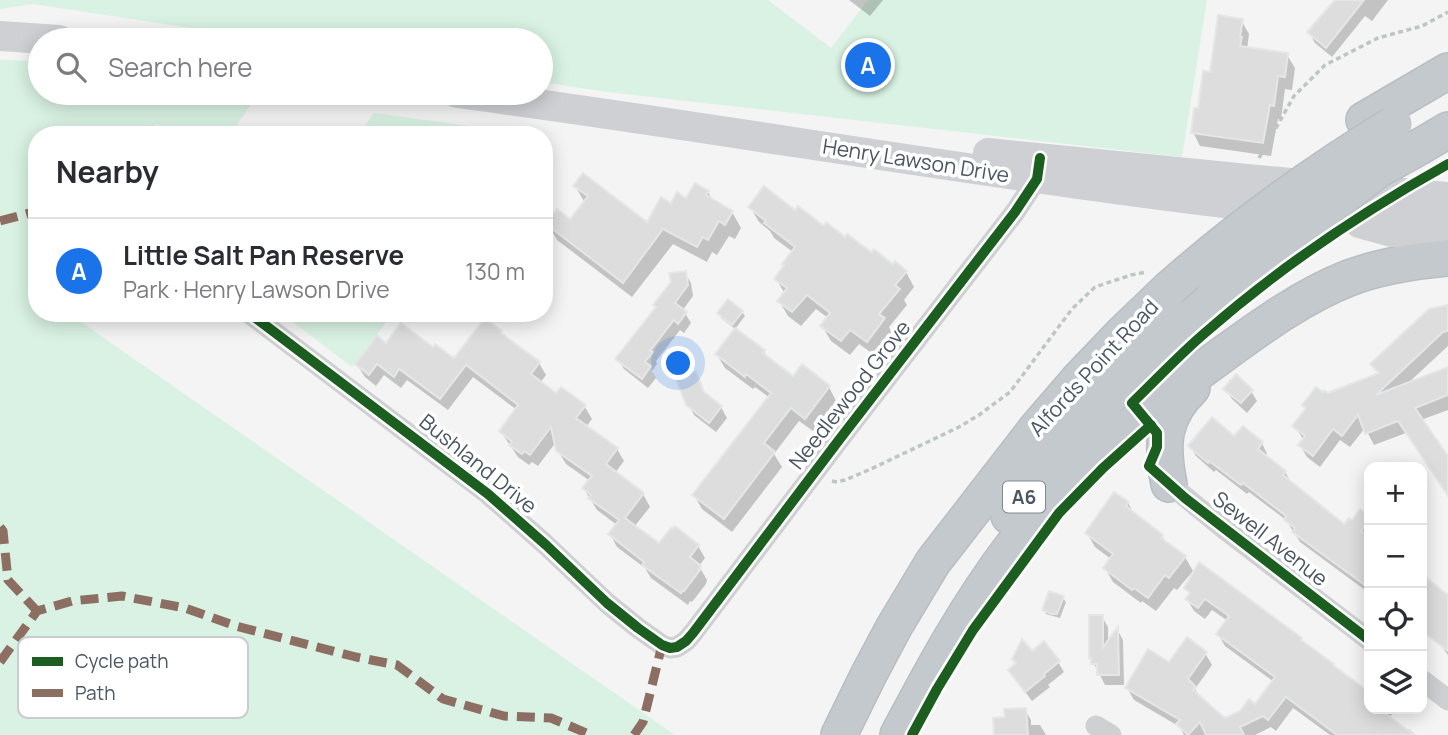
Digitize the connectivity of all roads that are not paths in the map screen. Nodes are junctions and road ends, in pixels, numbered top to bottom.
1 (0, 36) edge
2 (28, 38) edge
3 (1448, 71) edge
4 (1448, 94) edge
5 (548, 105) edge
6 (1379, 122) junction
7 (1448, 130) edge
8 (1448, 145) edge
9 (1039, 169) junction
10 (1344, 197) junction
11 (1448, 197) edge
12 (1297, 211) junction
13 (1448, 226) edge
14 (1448, 244) edge
15 (1448, 258) edge
16 (261, 322) edge
17 (1236, 345) junction
18 (1159, 475) joint
19 (1364, 636) edge
20 (677, 647) joint
21 (1427, 684) edge
22 (1448, 700) edge
23 (839, 735) edge
24 (879, 735) edge
25 (898, 735) edge

1 - 2 main road
3 - 6 highway
4 - 6 highway, Alfords Point Road / A6
5 - 9 main road, Henry Lawson Drive
6 - 23 highway, Alfords Point Road / A6, bridge
7 - 10 highway, Alfords Point Road / A6, bridge
8 - 10 highway
9 - 11 main road, Henry Lawson Drive
9 - 12 main road, Henry Lawson Drive
9 - 20 street, Needlewood Grove
10 - 24 highway, Alfords Point Road / A6, bridge
12 - 13 main road, Henry Lawson Drive
12 - 14 street
15 - 17 highway, A6
16 - 20 street, Bushland Drive
17 - 18 highway
17 - 25 highway, A6
18 - 19 street, Sewell Avenue
21 - 22 street

